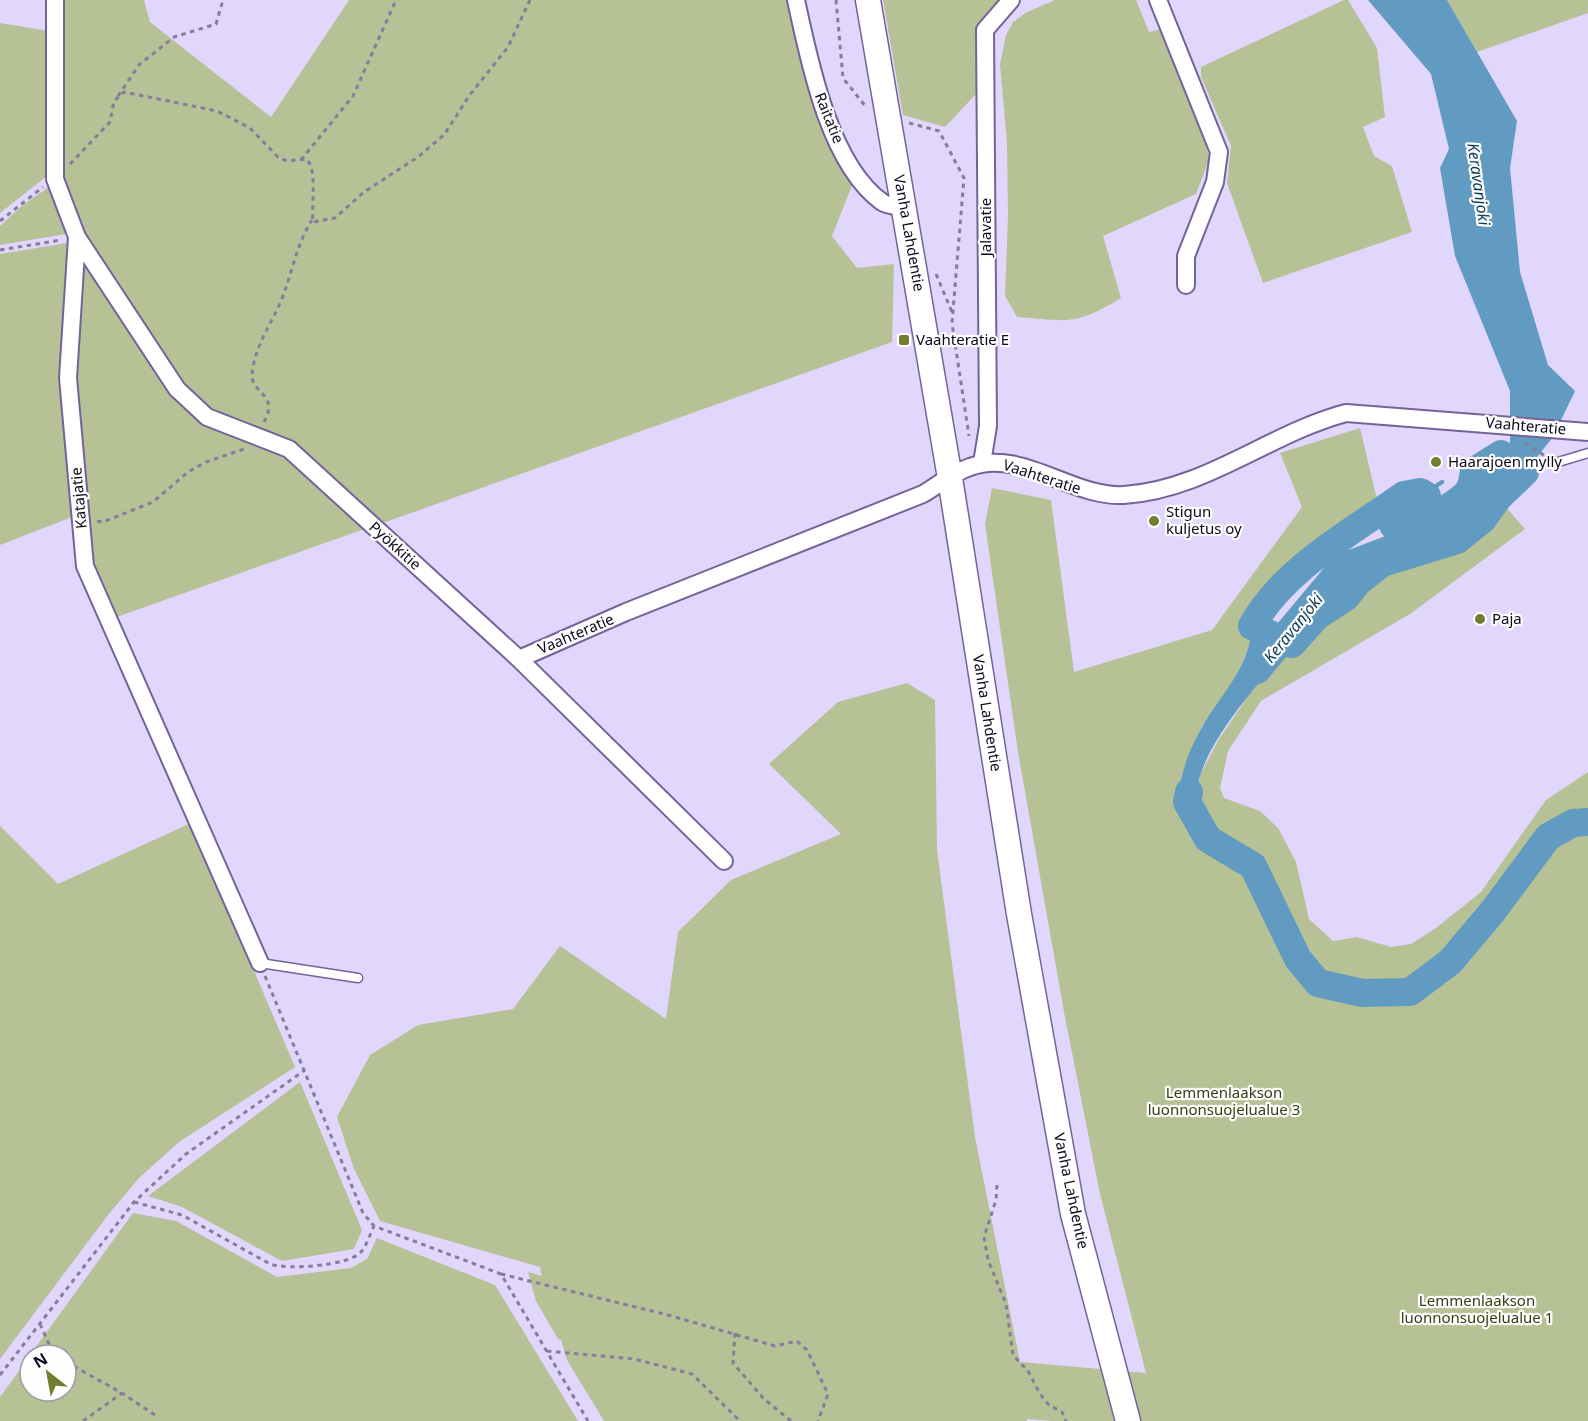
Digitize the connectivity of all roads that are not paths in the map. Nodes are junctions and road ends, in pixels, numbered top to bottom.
1 (55, 0) edge
2 (796, 0) edge
3 (868, 0) edge
4 (1011, 0) edge
5 (1158, 0) edge
6 (904, 207) junction
7 (77, 237) junction
8 (1186, 285) dead end
9 (1587, 431) edge
10 (1588, 453) edge
11 (1556, 464) dead end
12 (966, 469) junction
13 (519, 659) junction
14 (724, 861) dead end
15 (260, 963) joint
16 (358, 978) dead end
17 (1128, 1421) edge

1 - 7 street, Katajatie
2 - 6 street, Raitatie
3 - 6 main road, Vanha Lahdentie
4 - 12 street, Jalavatie
5 - 8 street
6 - 12 main road, Vanha Lahdentie
7 - 13 street, Pyökkitie
7 - 15 street, Katajatie
9 - 12 street, Vaahteratie
10 - 11 lane
12 - 13 street, Vaahteratie
12 - 17 main road, Vanha Lahdentie
13 - 14 street, Pyökkitie
15 - 16 lane

